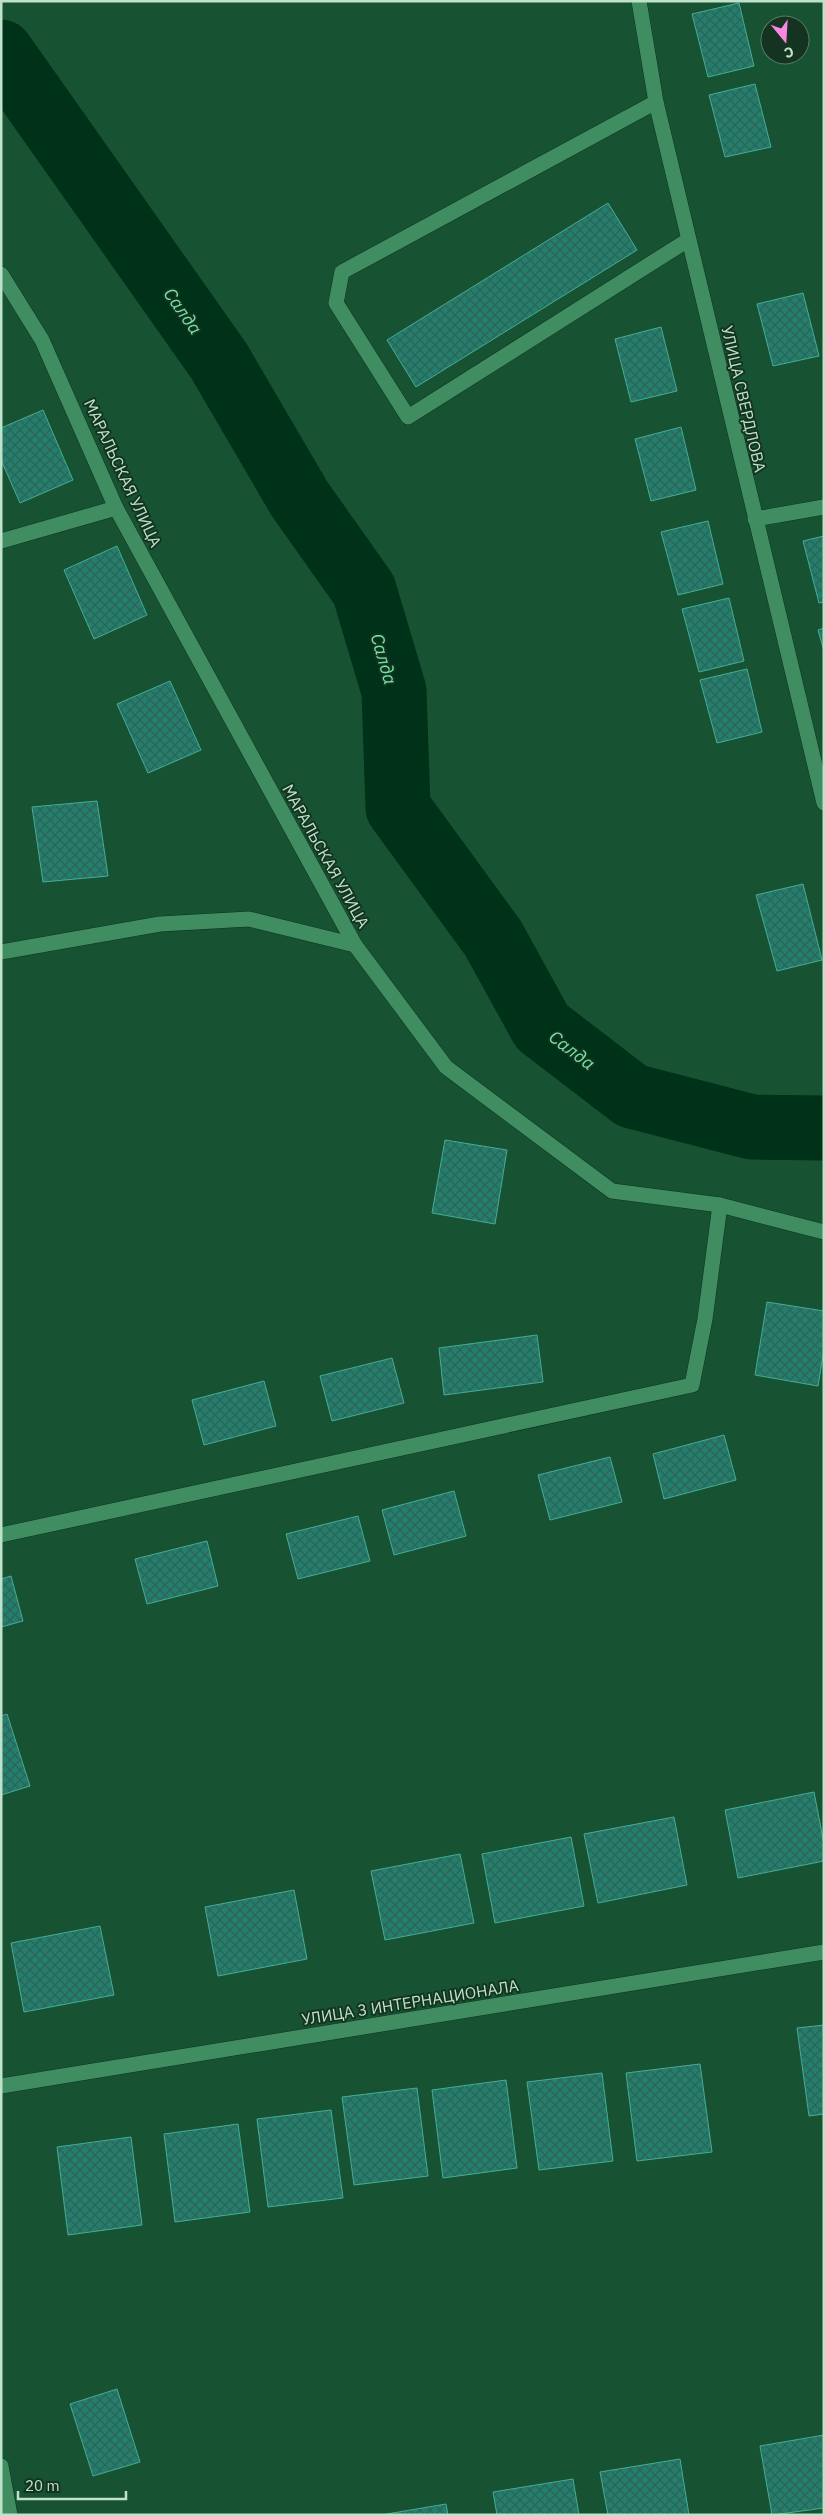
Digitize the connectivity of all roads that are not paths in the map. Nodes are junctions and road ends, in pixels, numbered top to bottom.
1 (639, 1) edge
2 (656, 102) junction
3 (688, 240) junction
4 (1, 274) edge
5 (824, 507) edge
6 (116, 508) junction
7 (755, 518) junction
8 (1, 541) edge
9 (824, 803) edge
10 (355, 945) junction
11 (1, 952) edge
12 (720, 1205) junction
13 (824, 1232) edge
14 (1, 1535) edge
15 (824, 1952) edge
16 (1, 2086) edge
17 (1, 2466) edge
18 (10, 2515) edge

1 - 2 street, УЛИЦА СВЕРДЛОВА
2 - 3 street, УЛИЦА СВЕРДЛОВА
2 - 3 street
3 - 7 street, УЛИЦА СВЕРДЛОВА
4 - 6 street, МАРАЛЬСКАЯ УЛИЦА
5 - 7 street
6 - 8 street
6 - 10 street, МАРАЛЬСКАЯ УЛИЦА
7 - 9 street, УЛИЦА СВЕРДЛОВА
10 - 11 street
10 - 12 street, МАРАЛЬСКАЯ УЛИЦА
12 - 13 street, МАРАЛЬСКАЯ УЛИЦА
12 - 14 street
15 - 16 street, УЛИЦА 3 ИНТЕРНАЦИОНАЛА
17 - 18 street

